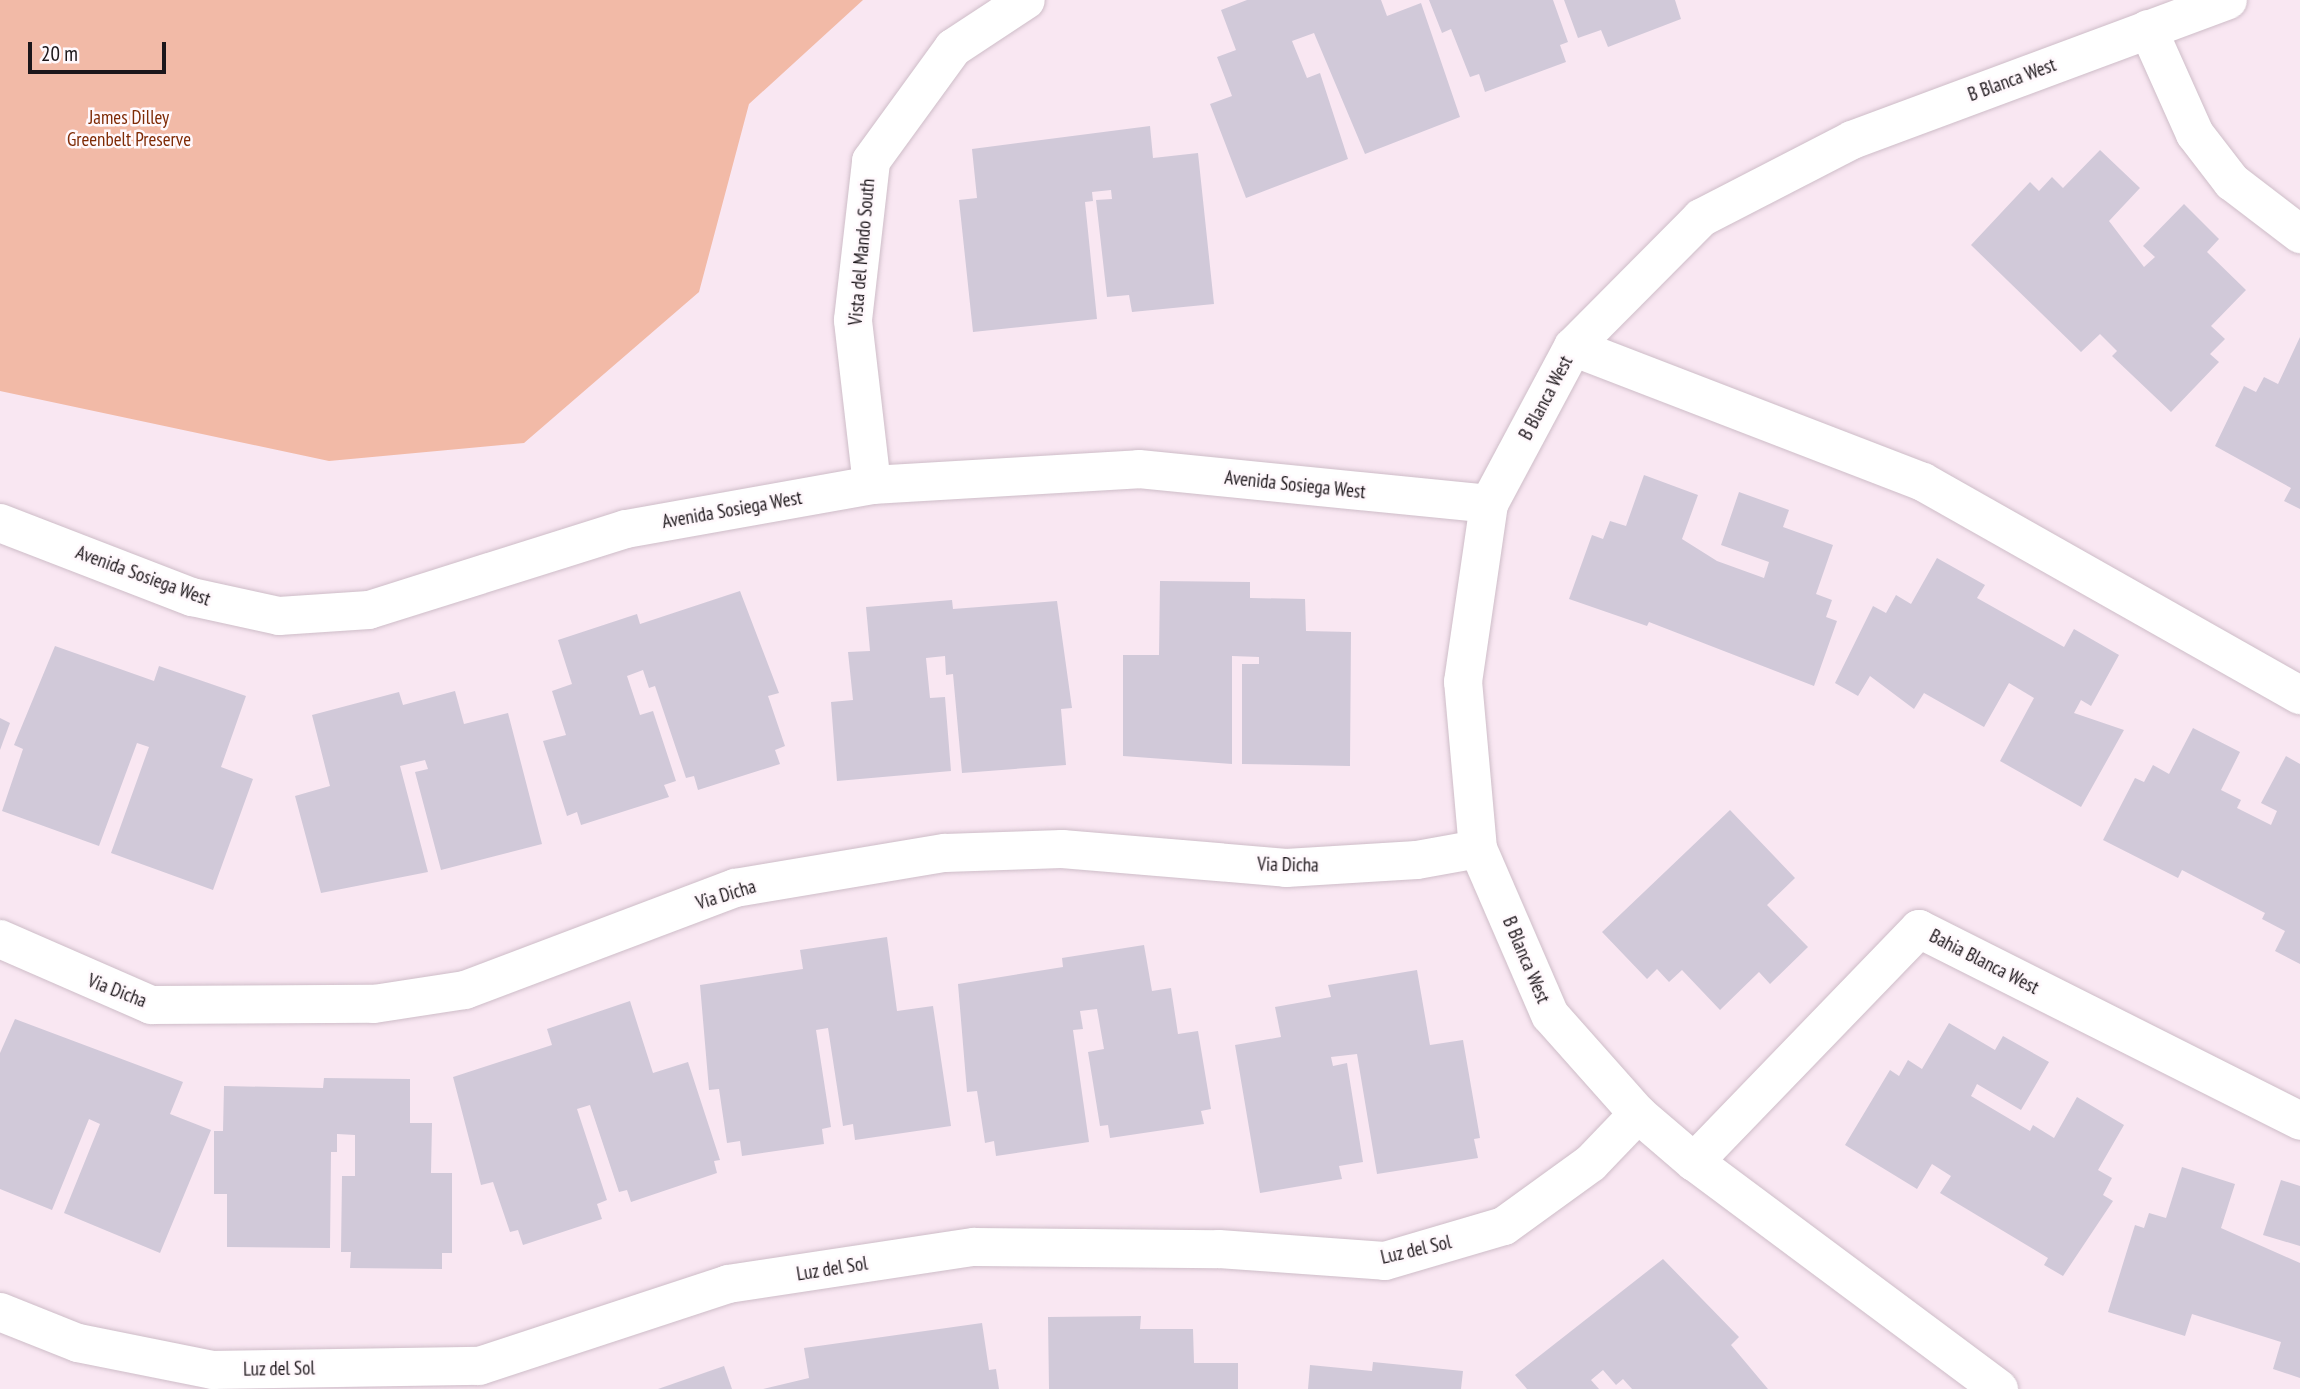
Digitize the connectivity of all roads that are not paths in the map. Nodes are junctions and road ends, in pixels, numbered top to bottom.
1 (1026, 0) edge
2 (2228, 0) edge
3 (2148, 29) junction
4 (2300, 234) edge
5 (1573, 347) junction
6 (872, 485) junction
7 (1489, 504) junction
8 (0, 523) edge
9 (2300, 695) edge
10 (1478, 849) junction
11 (0, 939) edge
12 (1638, 1114) junction
13 (2300, 1121) edge
14 (1694, 1161) junction
15 (0, 1312) edge
16 (1978, 1383) edge

1 - 6 street, Vista del Mando South
2 - 3 street
3 - 4 street
3 - 5 street, B Blanca West
5 - 7 street, B Blanca West
5 - 9 street, B Blanca West
6 - 7 street, Avenida Sosiega West
6 - 8 street, Avenida Sosiega West
7 - 10 street, B Blanca West
10 - 11 street, Via Dicha
10 - 12 street, B Blanca West
12 - 14 street, B Blanca West
12 - 15 street, Luz del Sol
13 - 14 street, Bahia Blanca West
14 - 16 street, B Blanca West

